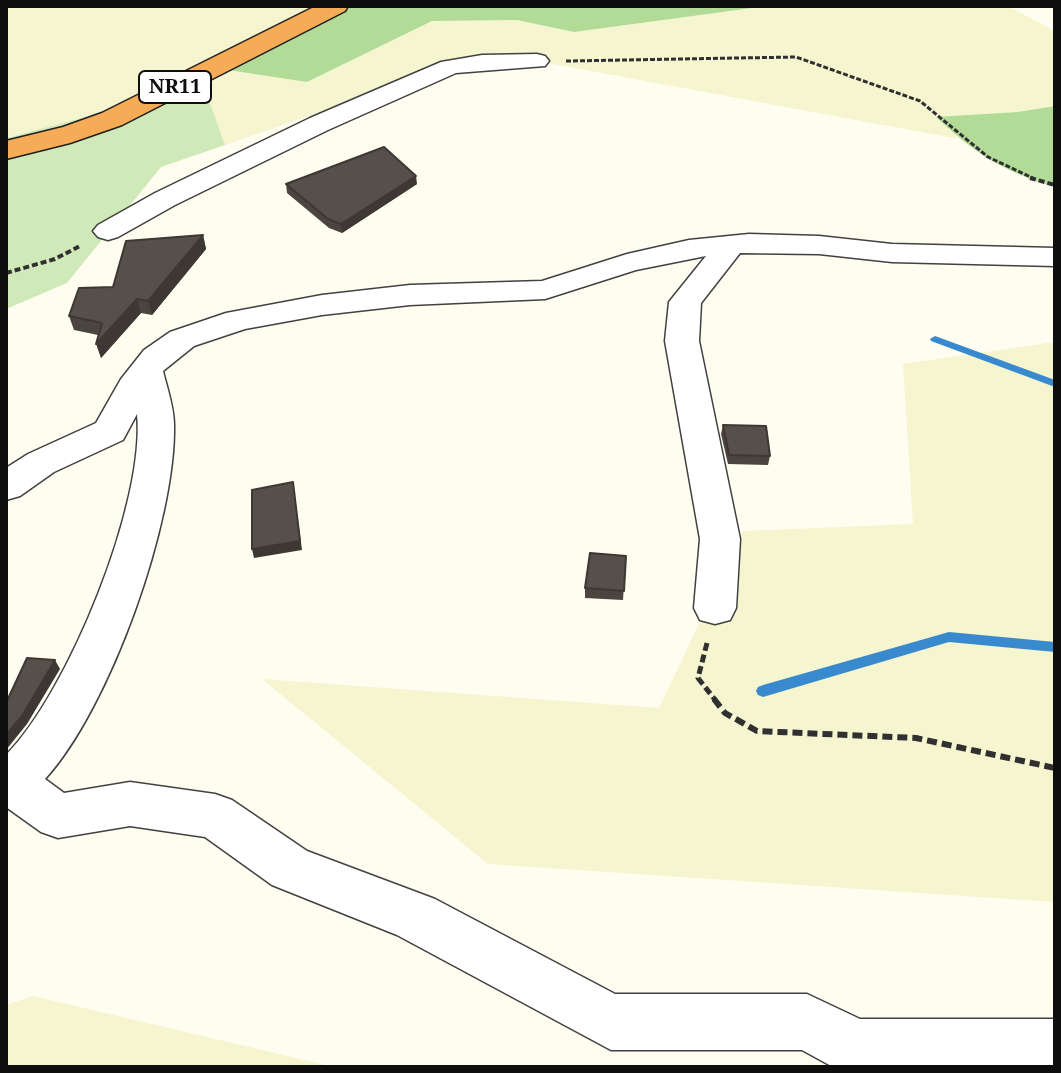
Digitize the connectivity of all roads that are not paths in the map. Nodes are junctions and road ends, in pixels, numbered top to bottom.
1 (336, 6) edge
2 (537, 61) road end
3 (6, 150) edge
4 (108, 231) road end
5 (731, 245) junction
6 (1055, 257) edge
7 (146, 369) junction
8 (6, 487) edge
9 (715, 608) road end
10 (8, 781) edge
11 (1055, 1048) edge

1 - 3 highway, NR11
2 - 4 street
5 - 6 street
5 - 7 street
5 - 9 street
7 - 8 street
7 - 10 street
10 - 11 street

